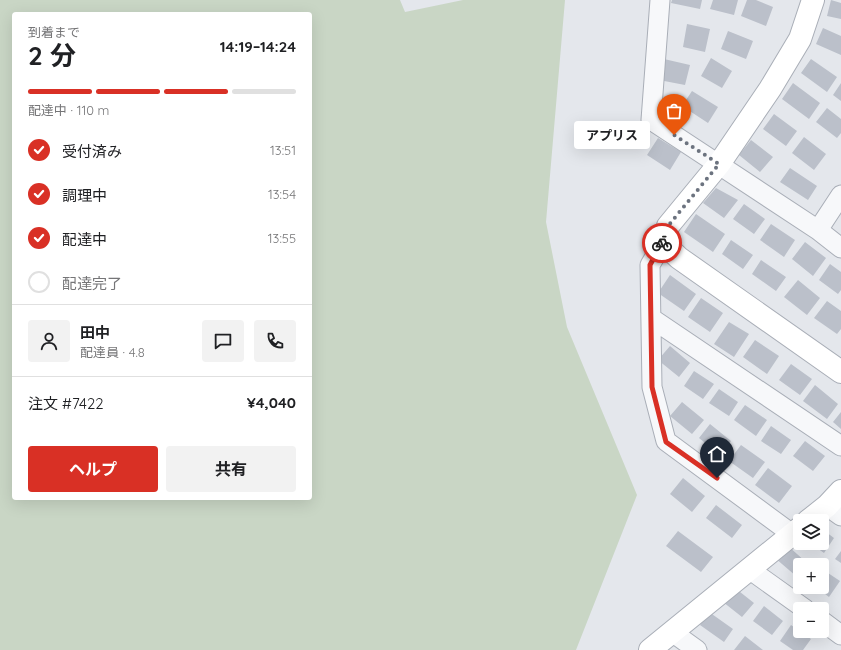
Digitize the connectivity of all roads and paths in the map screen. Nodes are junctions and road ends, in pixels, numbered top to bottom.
1 (660, 0) edge
2 (813, 0) edge
3 (719, 164) junction
4 (841, 195) edge
5 (818, 230) junction
6 (663, 243) junction
7 (841, 248) edge
8 (651, 318) junction
9 (841, 372) edge
10 (841, 446) edge
11 (836, 504) edge
12 (821, 514) edge
13 (793, 524) edge
14 (793, 534) edge
15 (749, 569) junction
16 (795, 602) edge
17 (829, 626) edge
18 (672, 632) junction
19 (841, 635) edge
20 (650, 650) edge
21 (697, 650) edge

1 - 3 street
2 - 3 street
3 - 5 street
3 - 6 street
4 - 5 street
5 - 7 street
6 - 8 street
6 - 9 street
8 - 10 street
8 - 13 street
11 - 12 street
14 - 15 street
15 - 16 street
15 - 18 street
17 - 19 street
18 - 20 street
18 - 21 street

